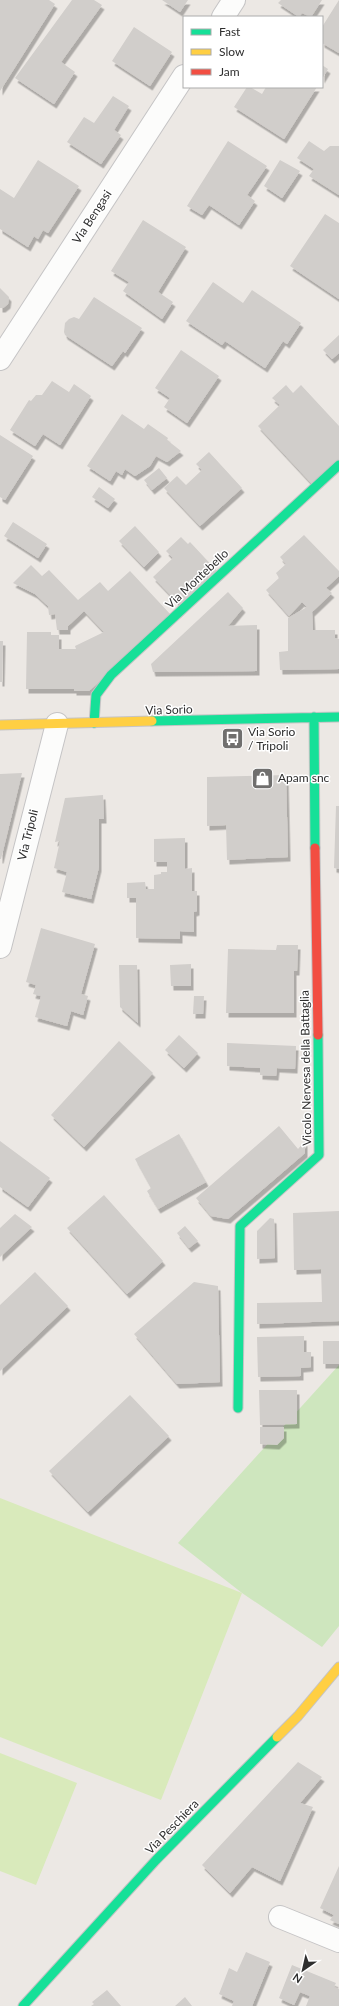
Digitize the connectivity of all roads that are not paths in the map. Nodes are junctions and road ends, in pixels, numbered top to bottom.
1 (234, 0) edge
2 (224, 16) edge
3 (183, 78) edge
4 (0, 359) edge
5 (339, 465) edge
6 (314, 717) junction
7 (339, 717) edge
8 (94, 723) junction
9 (57, 724) junction
10 (0, 725) edge
11 (0, 947) edge
12 (238, 1408) dead end
13 (339, 1667) edge
14 (280, 1917) dead end
15 (339, 1941) edge
16 (23, 2006) edge

1 - 2 street
3 - 4 street, Via Bengasi
5 - 8 street, Via Montebello
6 - 7 street, Via Sorio
6 - 8 street, Via Sorio
6 - 12 street, Vicolo Nervesa della Battaglia
8 - 9 street, Via Sorio
9 - 10 street, Via Sorio
9 - 11 street, Via Tripoli
13 - 16 street, Via Peschiera
14 - 15 street

